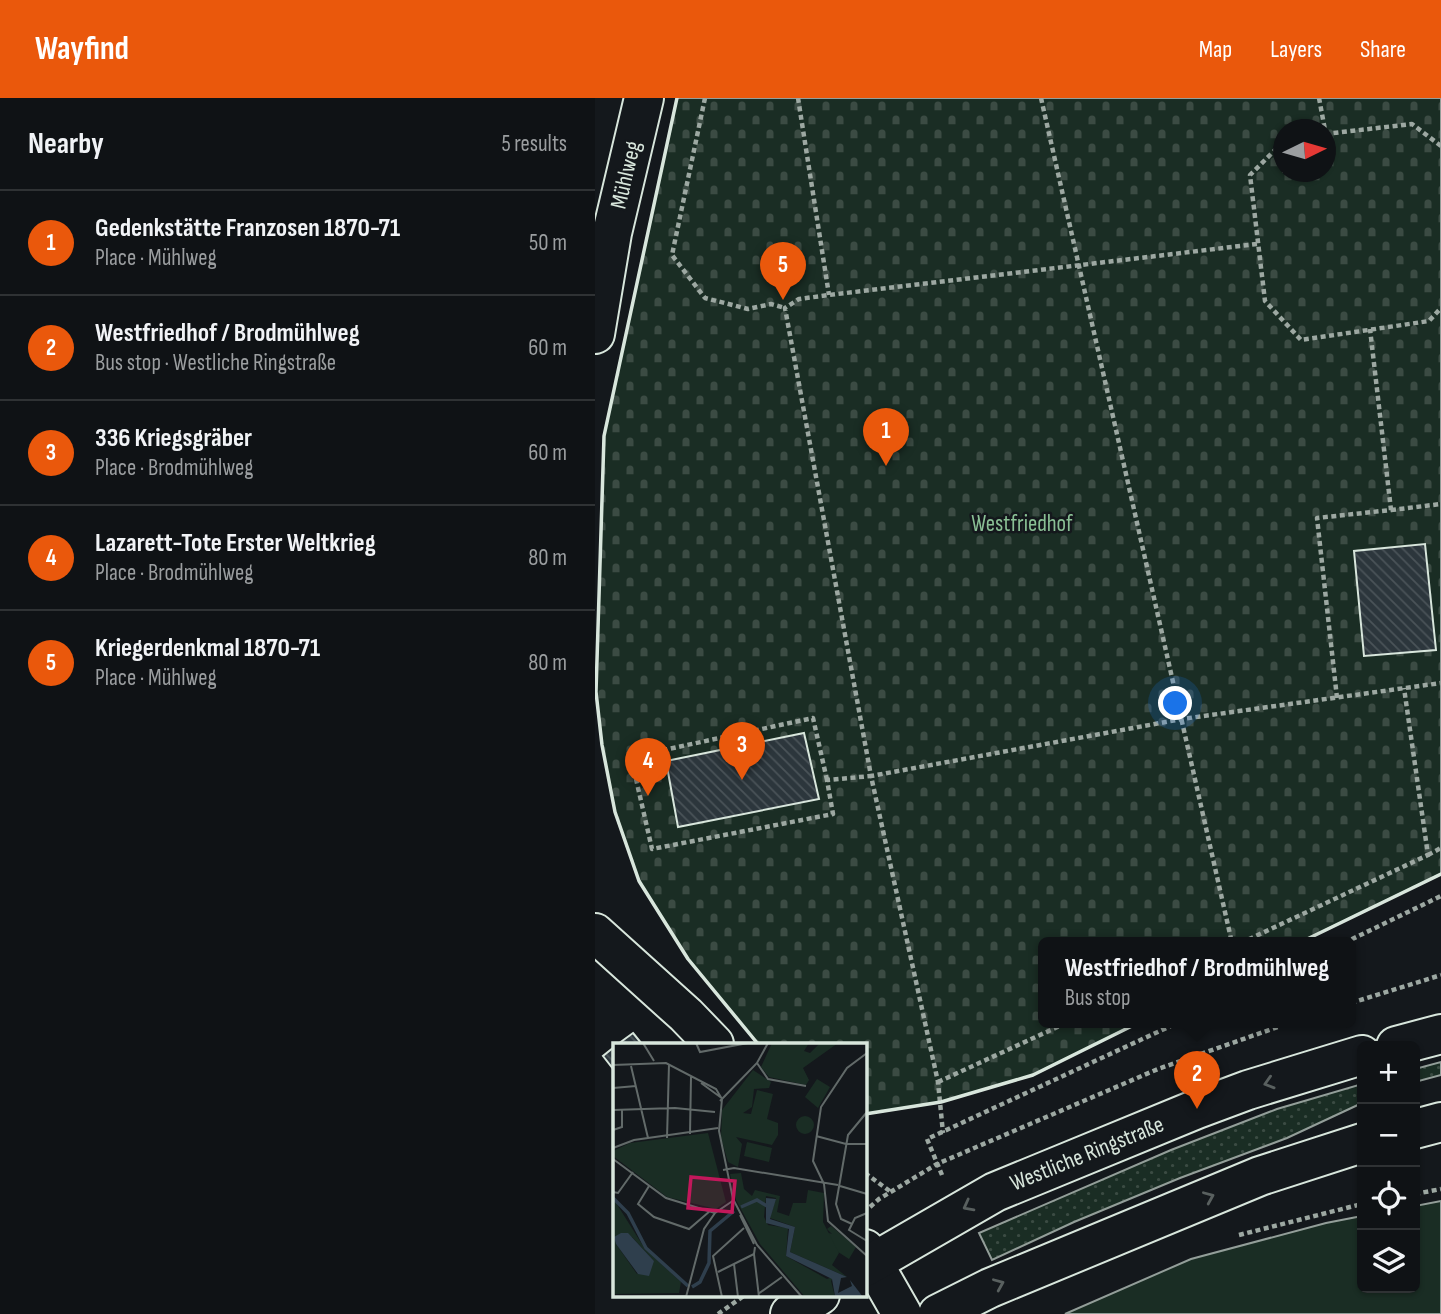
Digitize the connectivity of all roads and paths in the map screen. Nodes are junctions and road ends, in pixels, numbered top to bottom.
1 (644, 98) edge
2 (705, 98) edge
3 (798, 98) edge
4 (1041, 98) edge
5 (1319, 98) edge
6 (1323, 119) edge
7 (1336, 131) edge
8 (1441, 146) edge
9 (1273, 152) edge
10 (1257, 244) junction
11 (1080, 265) junction
12 (829, 295) junction
13 (785, 308) junction
14 (1441, 308) edge
15 (1370, 330) junction
16 (595, 334) edge
17 (1441, 504) edge
18 (1391, 510) junction
19 (1441, 683) edge
20 (1405, 688) junction
21 (1337, 698) junction
22 (1182, 719) junction
23 (871, 776) junction
24 (827, 780) junction
25 (1441, 848) edge
26 (1428, 855) junction
27 (1441, 896) edge
28 (595, 933) edge
29 (1231, 937) edge
30 (1254, 937) edge
31 (1356, 937) edge
32 (1441, 975) edge
33 (1356, 1001) edge
34 (1055, 1028) edge
35 (1166, 1028) edge
36 (1275, 1028) edge
37 (1441, 1034) edge
38 (1415, 1041) edge
39 (712, 1043) edge
40 (1357, 1057) edge
41 (938, 1082) junction
42 (1441, 1122) edge
43 (1420, 1128) edge
44 (943, 1133) junction
45 (1357, 1145) edge
46 (937, 1164) junction
47 (866, 1174) edge
48 (1441, 1189) edge
49 (891, 1192) junction
50 (1420, 1193) edge
51 (866, 1211) edge
52 (867, 1259) edge
53 (744, 1296) edge
54 (818, 1296) edge
55 (717, 1314) edge
56 (790, 1314) edge
57 (902, 1314) edge
58 (938, 1314) edge

1 - 16 main road, Mühlweg
2 - 13 path
3 - 12 path
4 - 11 path
5 - 6 path
7 - 8 path
9 - 10 path
10 - 11 path
10 - 15 path
11 - 12 path
11 - 22 path
12 - 13 path
13 - 23 path
14 - 15 path
15 - 18 path
17 - 18 path
18 - 21 path
19 - 20 path
20 - 21 path
20 - 26 path
21 - 22 path
22 - 23 path
22 - 29 path
23 - 24 path
23 - 41 path
24 - 24 path
25 - 26 path
26 - 30 path
27 - 31 path
28 - 39 main road
32 - 33 path
34 - 41 path
35 - 44 path
36 - 46 path
37 - 38 main road
40 -> 52 main road, Westliche Ringstraße
41 - 44 path
42 - 43 main road
44 - 46 path
58 -> 45 main road
46 - 49 path
47 - 49 path
48 - 50 path
49 - 51 path
52 - 57 main road
53 - 55 path
54 - 56 main road

